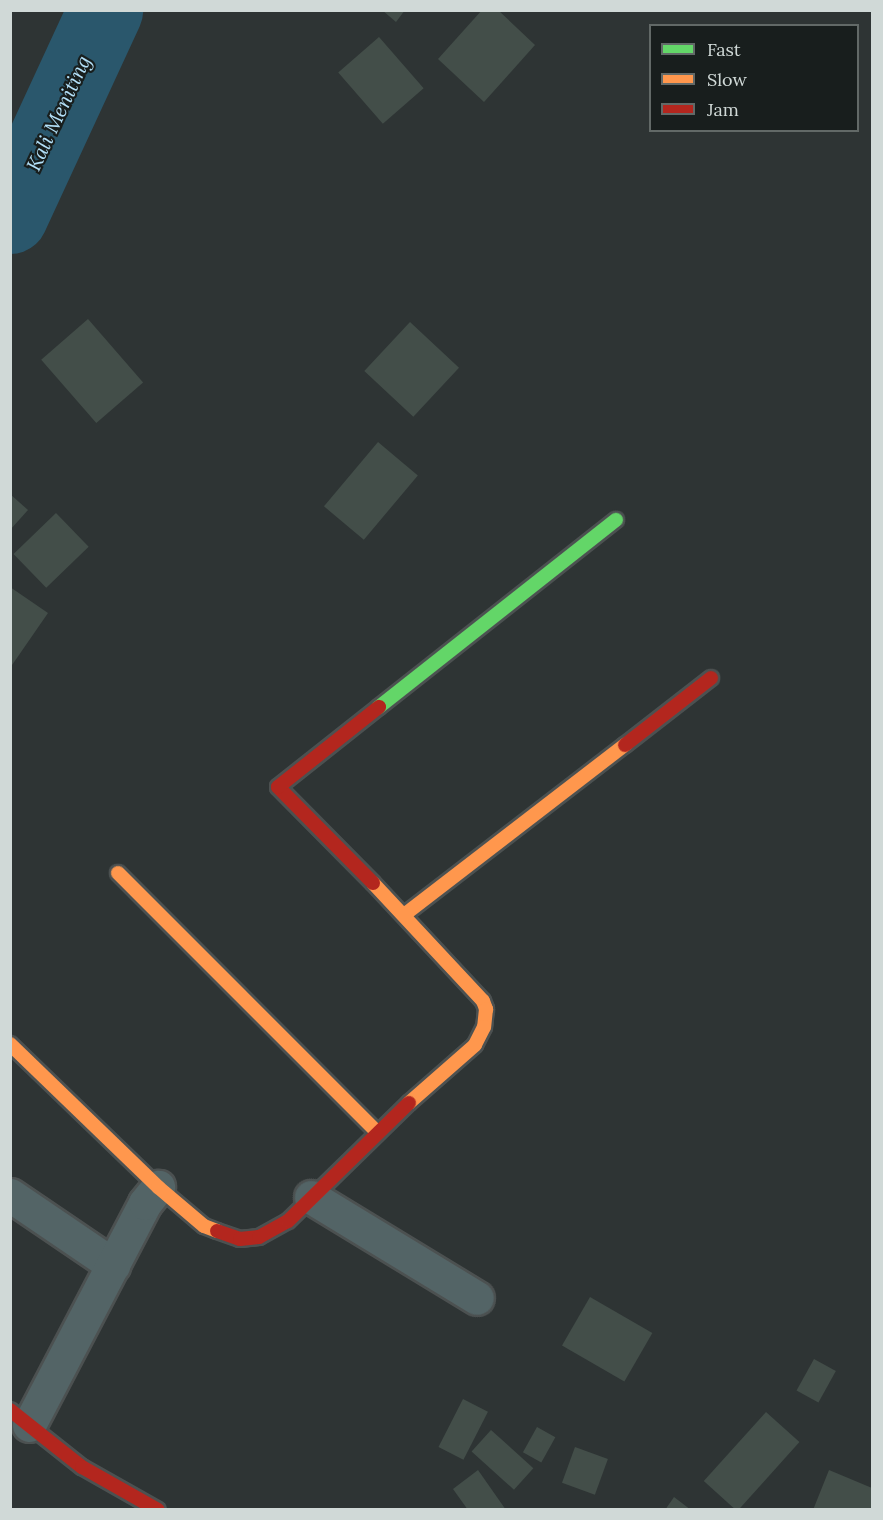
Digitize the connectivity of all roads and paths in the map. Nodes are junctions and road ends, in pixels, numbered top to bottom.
1 (616, 520) dead end
2 (711, 678) dead end
3 (118, 873) dead end
4 (404, 915) junction
5 (12, 1050) edge
6 (377, 1132) junction
7 (158, 1187) junction
8 (10, 1195) edge
9 (311, 1197) junction
10 (112, 1265) junction
11 (477, 1298) dead end
12 (20, 1418) edge
13 (158, 1509) edge

1 - 4 street
2 - 4 street
3 - 6 street
4 - 6 street
5 - 7 street
6 - 9 street
7 - 9 street
7 - 10 street
8 - 10 street
9 - 11 street
10 - 12 street
12 - 13 street

